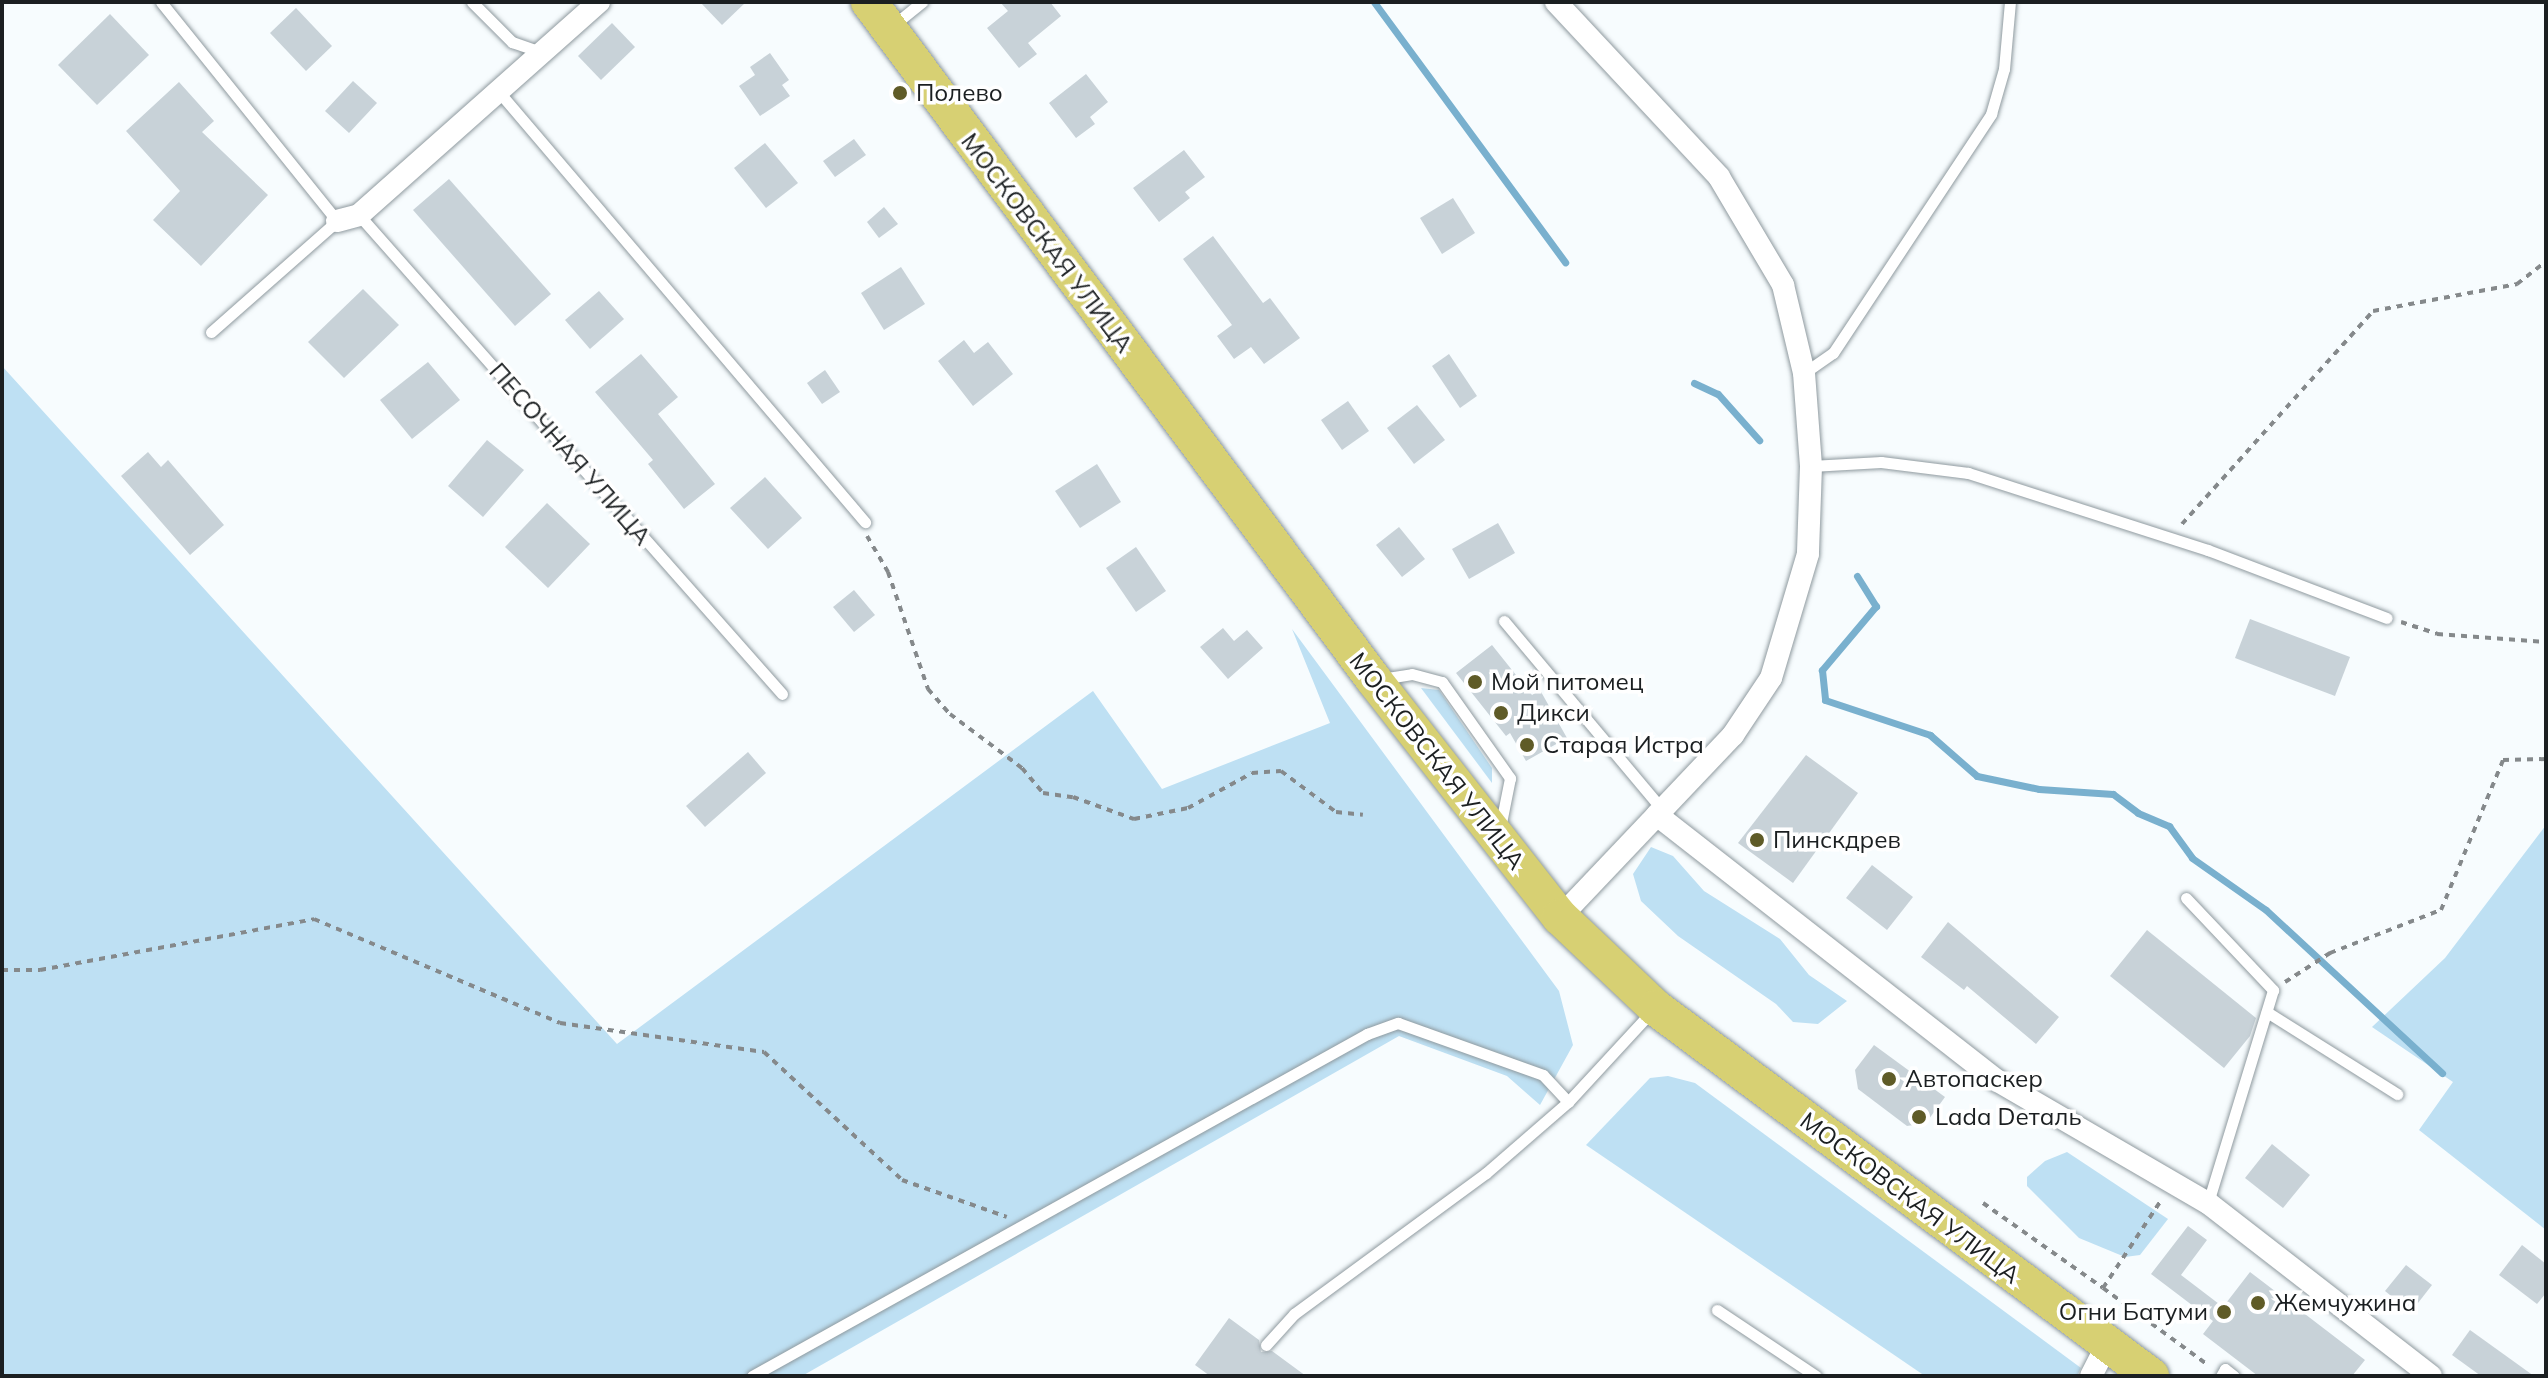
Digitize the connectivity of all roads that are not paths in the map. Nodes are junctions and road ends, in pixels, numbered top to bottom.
1 (161, 2) edge
2 (472, 2) edge
3 (599, 2) edge
4 (922, 2) edge
5 (1556, 2) edge
6 (2010, 2) edge
7 (879, 15) edge
8 (541, 52) junction
9 (499, 92) junction
10 (348, 218) junction
11 (211, 332) dead end
12 (1804, 373) junction
13 (1811, 466) junction
14 (865, 522) road end
15 (2387, 618) road end
16 (1504, 621) dead end
17 (1374, 680) junction
18 (782, 694) dead end
19 (1660, 812) junction
20 (1498, 841) junction
21 (2186, 898) dead end
22 (1560, 917) junction
23 (1656, 1008) junction
24 (2267, 1012) junction
25 (2397, 1094) dead end
26 (1568, 1102) junction
27 (2208, 1203) junction
28 (1717, 1310) dead end
29 (1266, 1345) dead end
30 (2099, 1360) edge
31 (2148, 1375) edge
32 (752, 1376) edge
33 (1816, 1376) edge
34 (2431, 1376) edge

1 - 10 lane, ПЕСОЧНАЯ УЛИЦА
2 - 8 lane
3 - 8 street
4 - 7 lane
5 - 12 street
6 - 12 lane
7 - 17 main road, МОСКОВСКАЯ УЛИЦА
8 - 9 street
9 - 10 street
9 - 14 lane
10 - 11 lane
10 - 18 lane, ПЕСОЧНАЯ УЛИЦА
12 - 13 street
13 - 15 lane
13 - 19 street
16 - 19 lane
17 - 20 main road, МОСКОВСКАЯ УЛИЦА
17 - 20 lane
19 - 22 street
19 - 27 street
20 - 22 main road, МОСКОВСКАЯ УЛИЦА
21 - 24 lane
22 - 23 main road, МОСКОВСКАЯ УЛИЦА
23 - 26 lane
23 - 30 main road, МОСКОВСКАЯ УЛИЦА
24 - 25 lane
24 - 27 lane
26 - 29 lane
26 - 32 lane
27 - 34 street
28 - 33 lane
30 - 31 main road, МОСКОВСКАЯ УЛИЦА

